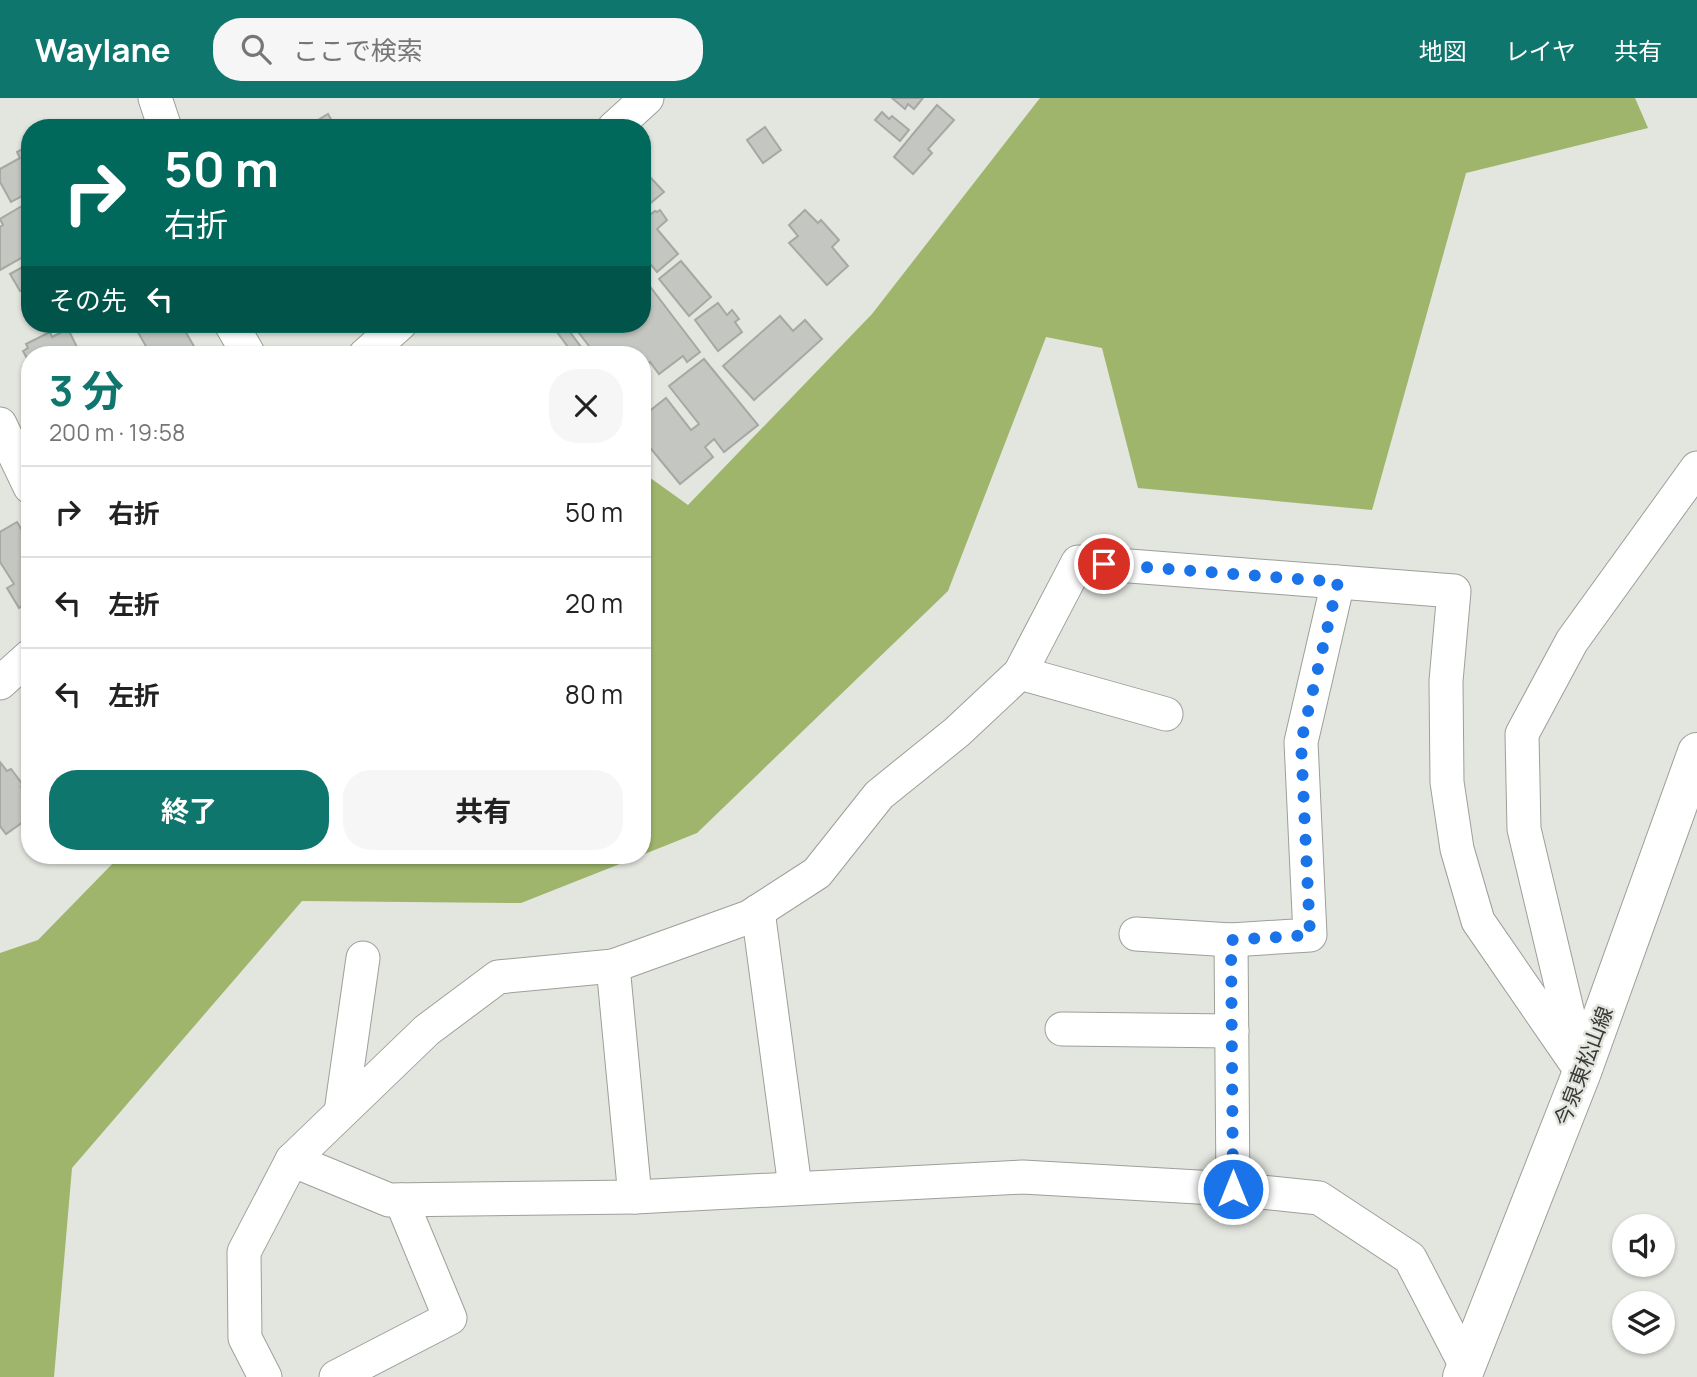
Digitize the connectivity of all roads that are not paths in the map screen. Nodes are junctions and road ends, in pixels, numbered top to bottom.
1 (155, 98) edge
2 (647, 98) edge
3 (161, 119) edge
4 (624, 119) edge
5 (390, 333) edge
6 (375, 346) edge
7 (0, 424) edge
8 (21, 467) edge
9 (1697, 468) edge
10 (1338, 582) junction
11 (21, 664) edge
12 (1020, 673) junction
13 (0, 683) edge
14 (1166, 714) dead end
15 (1697, 752) edge
16 (758, 911) junction
17 (1136, 934) dead end
18 (1231, 940) junction
19 (363, 958) dead end
20 (613, 966) junction
21 (1062, 1028) dead end
22 (1232, 1031) junction
23 (1582, 1072) junction
24 (341, 1112) junction
25 (292, 1160) junction
26 (795, 1188) junction
27 (1233, 1189) junction
28 (635, 1197) junction
29 (401, 1200) junction
30 (1464, 1371) edge
31 (265, 1377) edge
32 (336, 1377) edge

1 - 3 street
2 - 4 street
5 - 6 street
7 - 8 street
9 - 23 street
10 - 12 street
10 - 18 street
10 - 23 street
11 - 13 street
12 - 14 street
12 - 16 street
15 - 23 main road, 今泉東松山線
16 - 20 street
16 - 26 street
17 - 18 street
18 - 22 street
19 - 24 street
20 - 24 street
20 - 28 street
21 - 22 street
22 - 27 street
23 - 30 main road, 今泉東松山線
24 - 25 street
25 - 29 street
25 - 31 street
26 - 27 street
26 - 28 street
27 - 30 street
28 - 29 street
29 - 32 street

